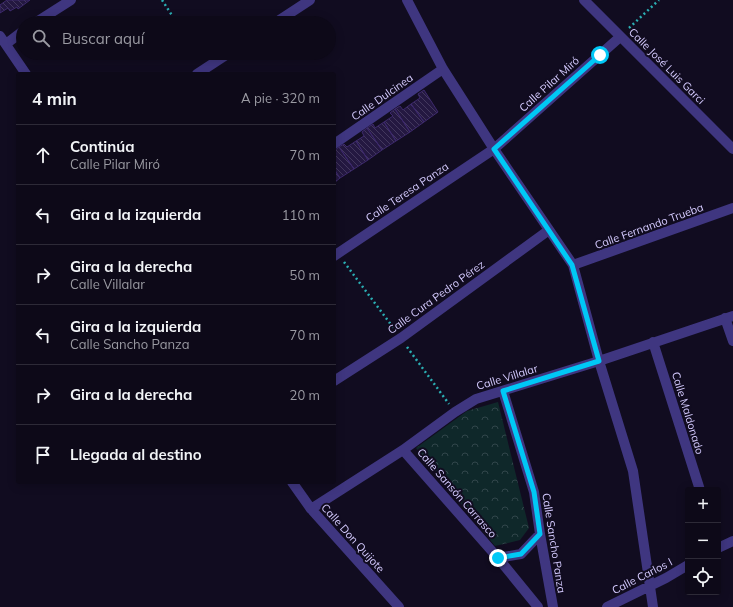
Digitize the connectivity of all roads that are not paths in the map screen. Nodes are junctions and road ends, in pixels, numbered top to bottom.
1 (71, 0) edge
2 (310, 0) edge
3 (408, 0) edge
4 (584, 0) edge
5 (46, 16) edge
6 (286, 16) edge
7 (16, 34) edge
8 (620, 37) junction
9 (3, 40) edge
10 (16, 59) edge
11 (17, 60) edge
12 (219, 60) edge
13 (443, 69) junction
14 (25, 72) edge
15 (201, 72) edge
16 (336, 143) edge
17 (494, 149) junction
18 (733, 149) edge
19 (733, 208) edge
20 (549, 230) junction
21 (336, 255) edge
22 (572, 265) junction
23 (729, 317) edge
24 (733, 341) edge
25 (653, 342) junction
26 (599, 361) junction
27 (336, 380) edge
28 (503, 391) junction
29 (403, 450) junction
30 (293, 484) edge
31 (699, 487) edge
32 (311, 509) junction
33 (540, 534) junction
34 (733, 541) edge
35 (721, 547) edge
36 (498, 558) junction
37 (685, 567) edge
38 (649, 587) junction
39 (399, 607) edge
40 (538, 607) edge
41 (553, 607) edge
42 (607, 607) edge
43 (653, 607) edge

1 - 5 street
2 - 6 street
3 - 13 street
4 - 8 street, Calle José Luis Garci
7 - 9 street
8 - 17 street, Calle Pilar Miró
8 - 18 street, Calle José Luis Garci
9 - 10 street
11 - 14 street
12 - 15 street
13 - 16 street, Calle Dulcinea
13 - 17 street
17 - 20 street
17 - 21 street, Calle Teresa Panza
19 - 22 street, Calle Fernando Trueba
20 - 22 street
20 - 27 street, Calle Cura Pedro Pérez
22 - 26 street
23 - 24 street
23 - 25 street, Calle Villalar
25 - 26 street, Calle Villalar
25 - 31 street, Calle Maldonado
26 - 28 street, Calle Villalar
26 - 38 street
28 - 29 street, Calle Villalar
28 - 33 street, Calle Sancho Panza
29 - 32 street, Calle Villalar
29 - 36 street, Calle Sansón Carrasco
30 - 32 street, Calle Don Quijote
32 - 39 street, Calle Don Quijote
33 - 36 street
33 - 41 street, Calle Sancho Panza
34 - 35 street
36 - 40 street, Calle Sansón Carrasco
37 - 38 street, Calle Carlos I
38 - 42 street, Calle Carlos I
38 - 43 street

